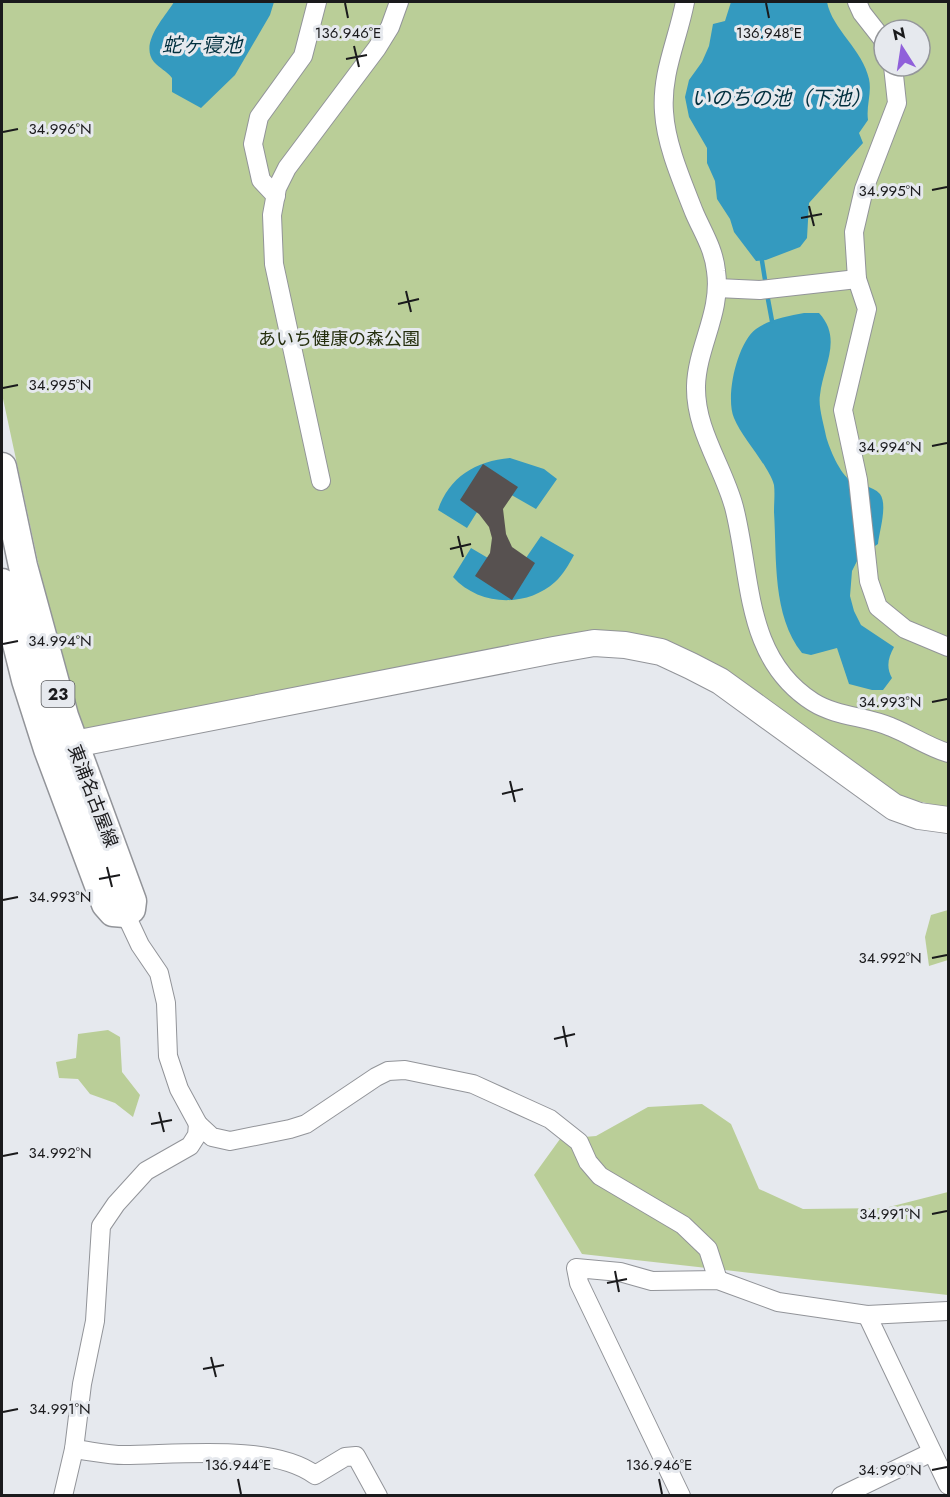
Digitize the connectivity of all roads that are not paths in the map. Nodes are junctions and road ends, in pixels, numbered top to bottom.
1 (317, 2) edge
2 (399, 2) edge
3 (685, 2) edge
4 (857, 2) edge
5 (872, 26) edge
6 (895, 78) edge
7 (276, 196) junction
8 (857, 279) junction
9 (717, 288) junction
10 (2, 467) edge
11 (321, 480) dead end
12 (2, 583) edge
13 (948, 647) edge
14 (61, 747) junction
15 (948, 753) edge
16 (948, 820) edge
17 (125, 913) joint
18 (198, 1124) junction
19 (718, 1280) junction
20 (948, 1311) edge
21 (867, 1316) junction
22 (74, 1449) junction
23 (932, 1452) junction
24 (948, 1485) edge
25 (63, 1496) edge
26 (378, 1496) edge
27 (681, 1496) edge
28 (841, 1496) edge

1 - 7 street
2 - 7 street
3 - 9 street
4 - 5 street
6 - 8 street
7 - 11 street
8 - 9 street
8 - 13 street
9 - 15 street
10 - 14 main road, 東浦名古屋線 / 23
12 - 14 main road, 東浦名古屋線 / 23
14 - 16 street
14 - 17 main road, 東浦名古屋線 / 23
17 - 18 street
18 - 19 street
18 - 22 street
19 - 21 street
19 - 27 street
20 - 21 street
21 - 23 street
22 - 25 street
22 - 26 street
23 - 24 street
23 - 28 street

